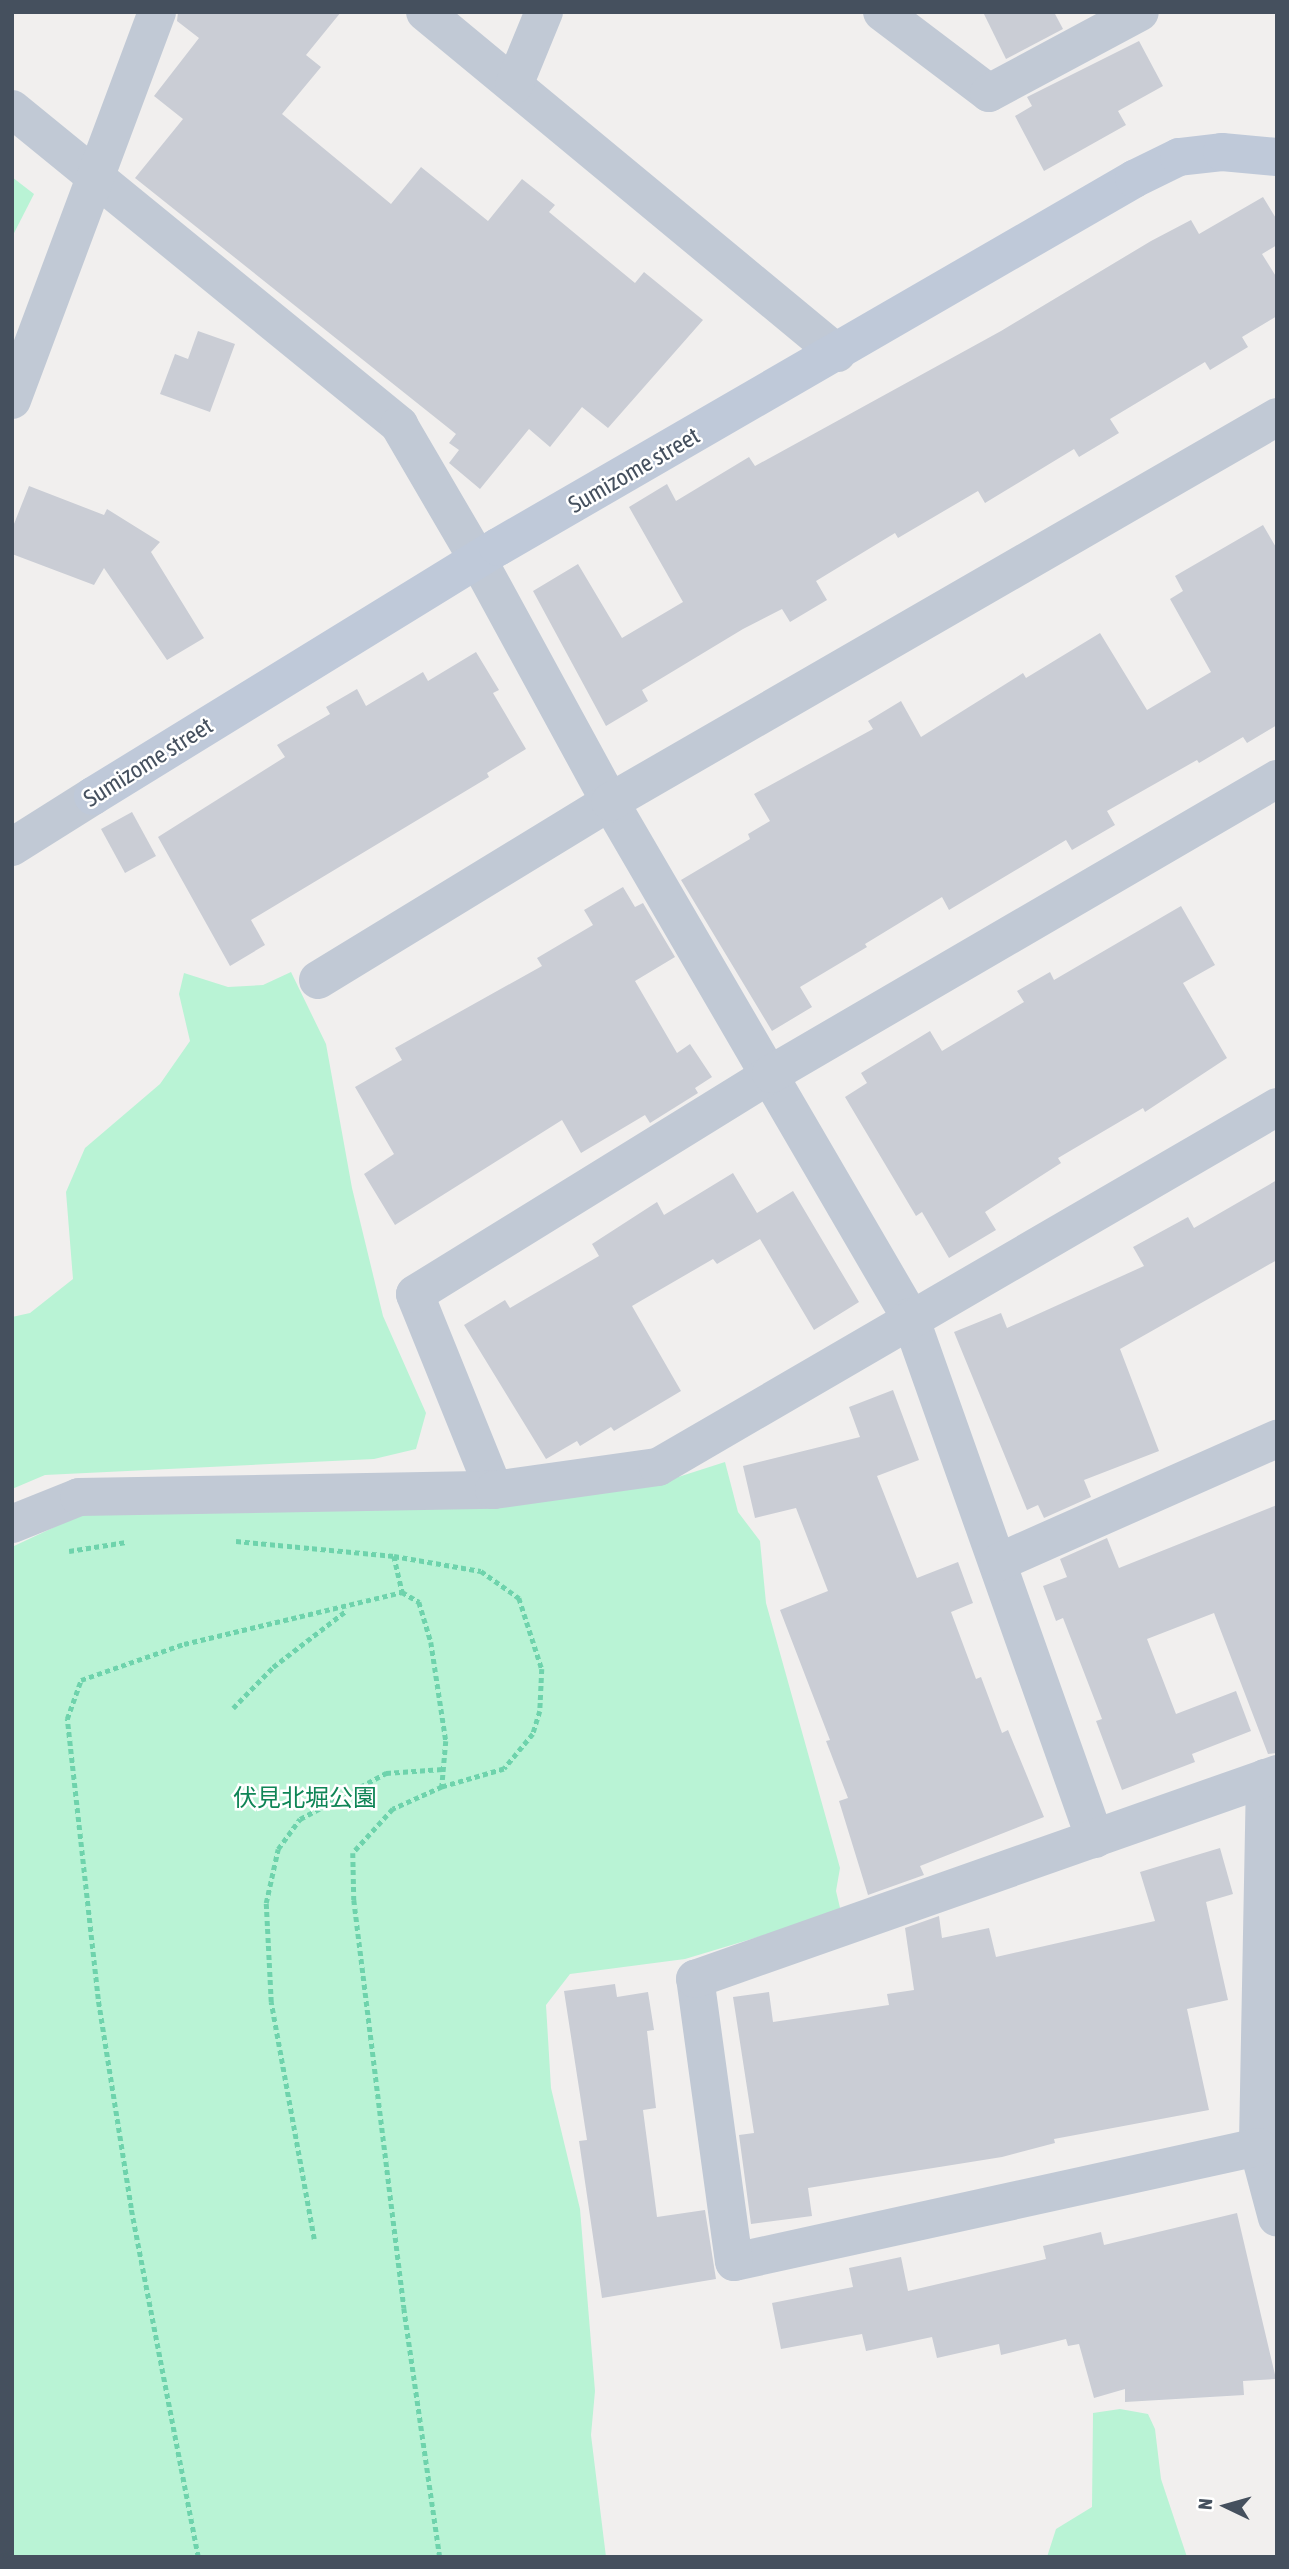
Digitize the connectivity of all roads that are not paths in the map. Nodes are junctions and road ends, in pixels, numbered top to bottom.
1 (157, 12) edge
2 (425, 12) edge
3 (544, 12) edge
4 (882, 12) edge
5 (1140, 12) edge
6 (514, 85) junction
7 (12, 108) edge
8 (1277, 157) edge
9 (95, 173) junction
10 (837, 353) junction
11 (12, 400) edge
12 (1277, 417) edge
13 (478, 560) junction
14 (1277, 779) edge
15 (610, 802) junction
16 (12, 847) edge
17 (318, 979) dead end
18 (771, 1074) junction
19 (1277, 1107) edge
20 (910, 1317) junction
21 (1277, 1439) edge
22 (494, 1490) junction
23 (12, 1524) edge
24 (999, 1562) junction
25 (1271, 1776) edge
26 (1094, 1839) junction
27 (1258, 2147) junction
28 (1277, 2218) edge

1 - 9 street
2 - 6 street
3 - 6 street
4 - 5 street
6 - 10 street
7 - 9 street
8 - 10 street, Sumizome street
9 - 11 street
9 - 13 street
10 - 13 street, Sumizome street
12 - 15 street
13 - 15 street
13 - 16 street, Sumizome street
14 - 18 street
15 - 17 street
15 - 18 street
18 - 20 street
18 - 22 street
19 - 20 street
20 - 22 street
20 - 24 street
21 - 24 street
22 - 23 street
24 - 26 street
25 - 26 street
25 - 27 street
26 - 27 street
27 - 28 street

